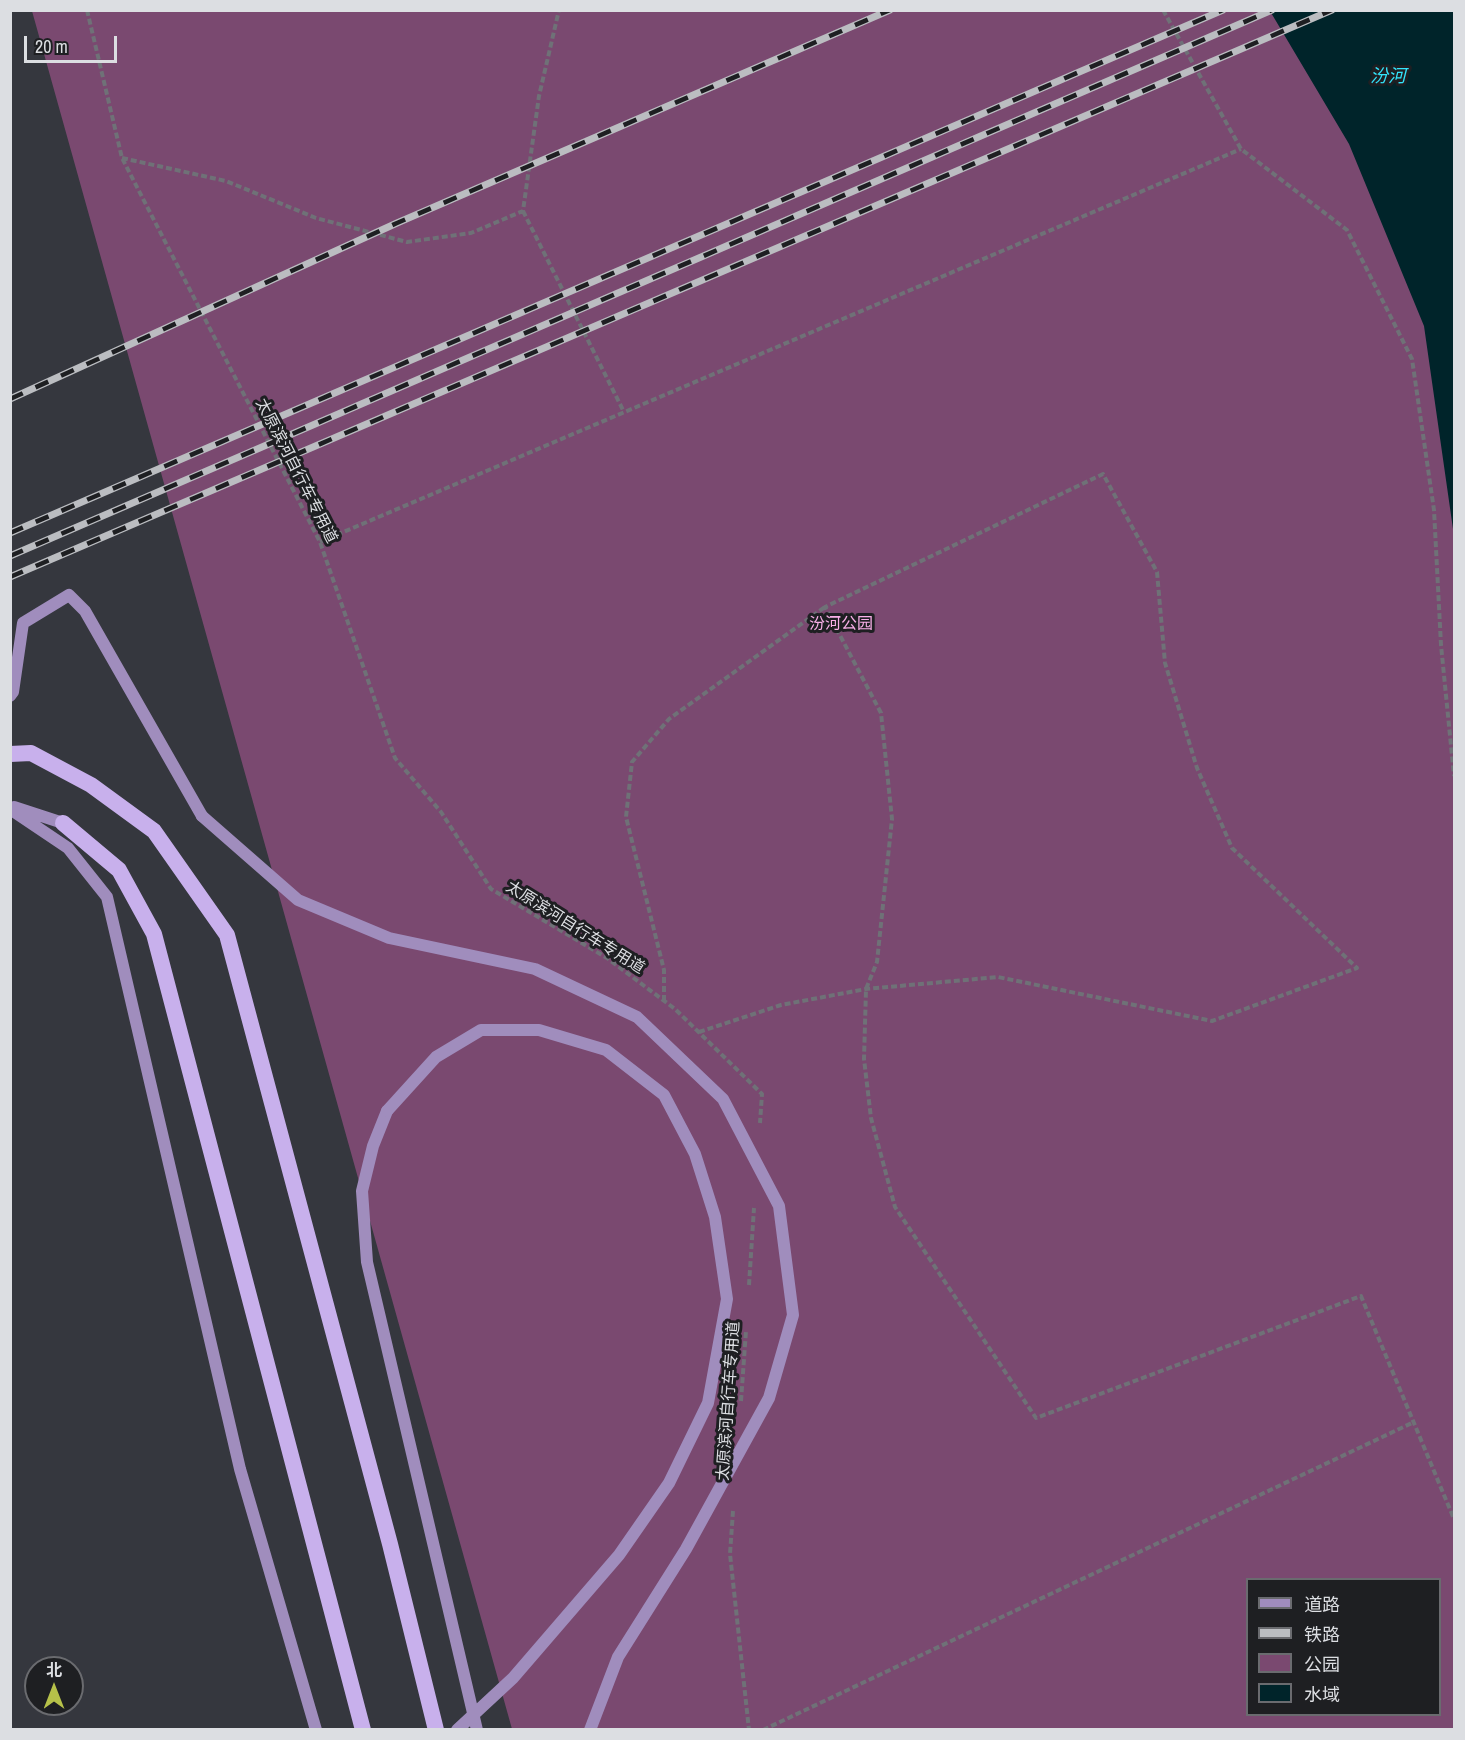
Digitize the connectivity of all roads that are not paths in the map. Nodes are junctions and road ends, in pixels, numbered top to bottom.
1 (10, 696) edge
2 (10, 754) edge
3 (10, 807) edge
4 (63, 823) joint
5 (316, 1730) edge
6 (363, 1730) edge
7 (436, 1730) edge
8 (457, 1730) edge
9 (477, 1730) edge
10 (590, 1730) edge

1 - 10 main road, bridge
2 - 7 highway
3 - 4 main road
3 - 5 main road
4 - 6 highway
8 - 9 main road, bridge

